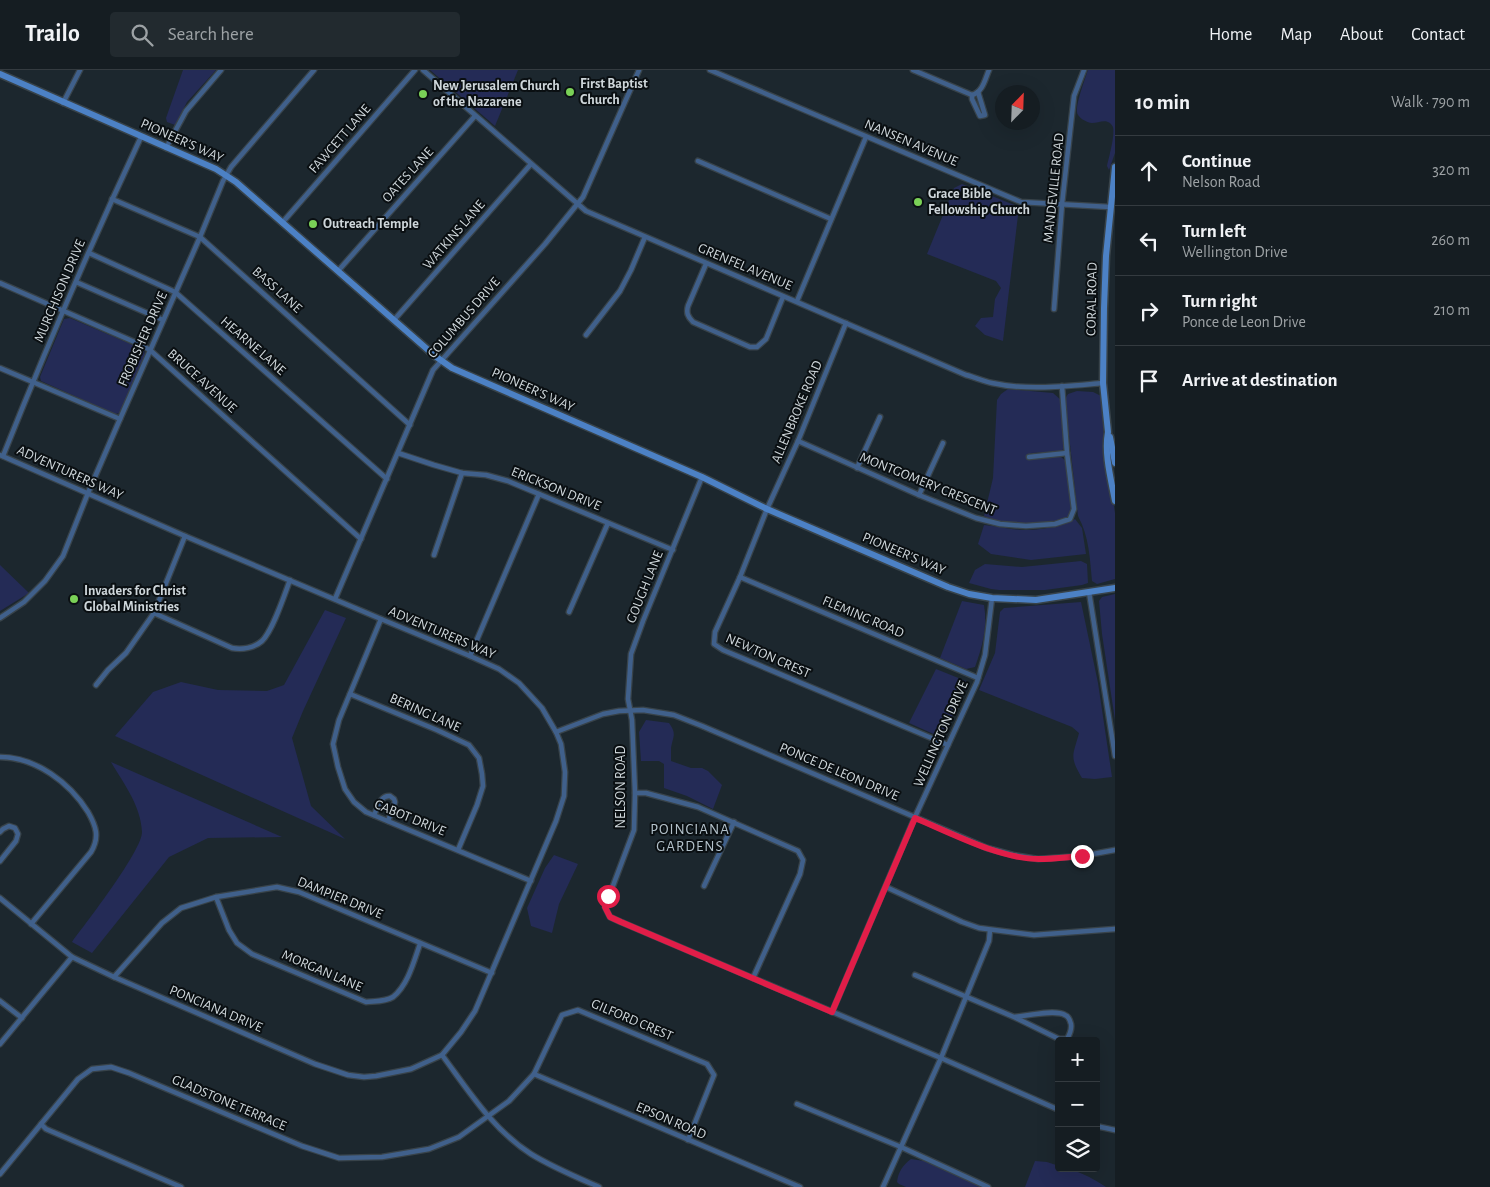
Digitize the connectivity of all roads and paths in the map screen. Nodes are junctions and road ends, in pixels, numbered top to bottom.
1 (80, 70) edge
2 (221, 70) edge
3 (314, 70) edge
4 (415, 70) edge
5 (423, 70) edge
6 (639, 70) edge
7 (710, 70) edge
8 (913, 70) edge
9 (989, 70) edge
10 (1084, 70) edge
11 (0, 74) edge
12 (978, 92) junction
13 (972, 95) junction
14 (63, 103) junction
15 (475, 116) junction
16 (141, 137) junction
17 (866, 137) junction
18 (166, 148) junction
19 (698, 161) dead end
20 (531, 164) junction
21 (1115, 167) edge
22 (226, 176) junction
23 (112, 199) junction
24 (1062, 204) junction
25 (578, 205) junction
26 (1110, 208) junction
27 (831, 219) junction
28 (282, 223) junction
29 (200, 237) junction
30 (645, 237) junction
31 (89, 253) junction
32 (706, 264) junction
33 (338, 271) junction
34 (76, 282) junction
35 (0, 283) edge
36 (175, 292) junction
37 (783, 296) junction
38 (797, 301) junction
39 (1054, 309) dead end
40 (64, 311) junction
41 (163, 320) junction
42 (394, 320) junction
43 (846, 323) junction
44 (586, 334) dead end
45 (150, 350) junction
46 (442, 361) junction
47 (0, 368) edge
48 (33, 382) junction
49 (1103, 383) junction
50 (1062, 386) junction
51 (880, 418) dead end
52 (120, 419) junction
53 (410, 425) junction
54 (1110, 437) edge
55 (798, 441) junction
56 (943, 442) dead end
57 (398, 453) junction
58 (1067, 454) junction
59 (1, 455) edge
60 (1029, 456) dead end
61 (1115, 463) edge
62 (857, 468) junction
63 (462, 473) junction
64 (702, 477) junction
65 (386, 479) junction
66 (88, 493) junction
67 (540, 494) junction
68 (919, 495) junction
69 (1115, 501) edge
70 (767, 509) junction
71 (608, 523) junction
72 (185, 536) junction
73 (361, 539) junction
74 (673, 550) junction
75 (434, 555) dead end
76 (740, 577) junction
77 (290, 580) junction
78 (1115, 588) edge
79 (1089, 592) junction
80 (992, 598) junction
81 (335, 599) junction
82 (569, 612) dead end
83 (154, 613) junction
84 (0, 618) edge
85 (381, 619) junction
86 (470, 656) junction
87 (978, 678) junction
88 (96, 685) dead end
89 (350, 694) junction
90 (630, 711) junction
91 (556, 732) junction
92 (948, 745) junction
93 (1115, 756) edge
94 (0, 757) edge
95 (635, 793) junction
96 (374, 815) junction
97 (915, 818) junction
98 (388, 821) junction
99 (734, 822) junction
100 (0, 832) edge
101 (458, 850) junction
102 (1115, 850) edge
103 (0, 861) edge
104 (531, 880) junction
105 (704, 886) dead end
106 (886, 887) junction
107 (216, 897) junction
108 (0, 898) edge
109 (31, 924) junction
110 (1115, 929) edge
111 (990, 930) junction
112 (420, 944) junction
113 (72, 957) junction
114 (492, 973) junction
115 (915, 975) dead end
116 (114, 977) junction
117 (753, 978) junction
118 (966, 997) junction
119 (0, 1001) edge
120 (832, 1012) junction
121 (1014, 1017) junction
122 (22, 1018) junction
123 (0, 1044) edge
124 (442, 1055) junction
125 (941, 1058) junction
126 (534, 1074) junction
127 (797, 1104) dead end
128 (1055, 1108) edge
129 (488, 1116) junction
130 (41, 1124) junction
131 (1100, 1127) edge
132 (1115, 1130) edge
133 (688, 1140) junction
134 (901, 1147) junction
135 (0, 1174) edge
136 (181, 1187) edge
137 (600, 1187) edge
138 (800, 1187) edge
139 (884, 1187) edge
140 (988, 1187) edge

1 - 14 street
2 - 18 street
3 - 22 street, FROBISHER DRIVE
4 - 28 street, FAWCETT LANE
5 - 15 street, GRENFEL AVENUE
6 - 25 street, COLUMBUS DRIVE
7 - 17 street, NANSEN AVENUE
8 - 13 street
9 - 12 street
10 - 24 street, MANDEVILLE ROAD
11 - 14 main road, PIONEER'S WAY
12 - 13 street
12 - 13 street
14 - 16 main road, PIONEER'S WAY
15 - 20 street, GRENFEL AVENUE
15 - 33 street, OATES LANE
16 - 18 main road, PIONEER'S WAY
16 - 23 street, MURCHISON DRIVE
17 - 24 street, NANSEN AVENUE
17 - 27 street
18 - 22 main road, PIONEER'S WAY
19 - 27 street
20 - 25 street, GRENFEL AVENUE
20 - 42 street, WATKINS LANE
21 - 26 main road, CORAL ROAD
22 - 28 main road, PIONEER'S WAY
22 - 29 street, FROBISHER DRIVE
23 - 29 street, BASS LANE
23 - 31 street, MURCHISON DRIVE
24 - 26 street, NANSEN AVENUE
24 - 39 street, MANDEVILLE ROAD
25 - 30 street, GRENFEL AVENUE
25 - 46 street, COLUMBUS DRIVE
26 - 49 main road, CORAL ROAD
27 - 38 street
28 - 33 main road, PIONEER'S WAY
29 - 36 street, FROBISHER DRIVE
29 - 53 street, BASS LANE
30 - 32 street, GRENFEL AVENUE
30 - 44 street
31 - 34 street, MURCHISON DRIVE
31 - 36 street, HEARNE LANE
32 - 37 street, GRENFEL AVENUE
32 - 37 street
33 - 42 main road, PIONEER'S WAY
34 - 40 street, MURCHISON DRIVE
34 - 41 street
35 - 40 street, BRUCE AVENUE
36 - 41 street, FROBISHER DRIVE
36 - 65 street, HEARNE LANE
37 - 38 street, GRENFEL AVENUE
38 - 43 street, GRENFEL AVENUE
40 - 45 street, BRUCE AVENUE
40 - 48 street, MURCHISON DRIVE
41 - 45 street, FROBISHER DRIVE
42 - 46 main road, PIONEER'S WAY
43 - 50 street, GRENFEL AVENUE
43 - 55 street, ALLENBROKE ROAD
45 - 52 street, FROBISHER DRIVE
45 - 73 street, BRUCE AVENUE
46 - 53 street, COLUMBUS DRIVE
46 - 64 main road, PIONEER'S WAY
47 - 48 street
48 - 52 street
48 - 59 street, MURCHISON DRIVE
49 - 50 street, GRENFEL AVENUE
49 - 54 main road, CORAL ROAD
50 - 58 street, MONTGOMERY CRESCENT
51 - 62 street
52 - 66 street, FROBISHER DRIVE
53 - 57 street, COLUMBUS DRIVE
54 - 61 main road, CORAL ROAD
54 - 69 main road, CORAL ROAD
55 - 62 street, MONTGOMERY CRESCENT
55 - 70 street, ALLENBROKE ROAD
56 - 68 street
57 - 63 street, ERICKSON DRIVE
57 - 65 street, COLUMBUS DRIVE
58 - 60 street
58 - 68 street, MONTGOMERY CRESCENT
59 - 66 street, ADVENTURERS WAY
62 - 68 street, MONTGOMERY CRESCENT
63 - 67 street, ERICKSON DRIVE
63 - 75 street
64 - 70 main road, PIONEER'S WAY
64 - 74 street, GOUGH LANE
65 - 73 street, COLUMBUS DRIVE
66 - 72 street, ADVENTURERS WAY
66 - 84 street, FROBISHER DRIVE
67 - 71 street, ERICKSON DRIVE
67 - 86 street
70 - 76 street, NEWTON CREST
70 - 80 main road, PIONEER'S WAY
71 - 74 street, ERICKSON DRIVE
71 - 82 street
72 - 77 street, ADVENTURERS WAY
72 - 83 street
73 - 81 street, COLUMBUS DRIVE
74 - 90 street, GOUGH LANE
76 - 87 street, FLEMING ROAD
76 - 92 street, NEWTON CREST
77 - 81 street, ADVENTURERS WAY
77 - 83 street
78 - 79 main road, PIONEER'S WAY
79 - 80 main road, PIONEER'S WAY
79 - 93 street
80 - 87 street, WELLINGTON DRIVE
81 - 85 street, ADVENTURERS WAY
83 - 88 street
85 - 86 street, ADVENTURERS WAY
85 - 89 street, CABOT DRIVE
86 - 91 street, ADVENTURERS WAY
87 - 92 street, WELLINGTON DRIVE
89 - 96 street, CABOT DRIVE
89 - 101 street, BERING LANE
90 - 91 street, PONCE DE LEON DRIVE
90 - 95 street, NELSON ROAD
90 - 97 street, PONCE DE LEON DRIVE
91 - 104 street, ADVENTURERS WAY
92 - 97 street, WELLINGTON DRIVE
94 - 109 street
95 - 99 street
95 - 117 street, NELSON ROAD
96 - 98 street, CABOT DRIVE
96 - 98 street
97 - 102 street, PONCE DE LEON DRIVE
97 - 106 street, WELLINGTON DRIVE
98 - 101 street, CABOT DRIVE
99 - 105 street
99 - 117 street
100 - 103 street
101 - 104 street, CABOT DRIVE
104 - 114 street, ADVENTURERS WAY
106 - 111 street
106 - 120 street, WELLINGTON DRIVE
107 - 112 street, DAMPIER DRIVE
107 - 112 street, MORGAN LANE
107 - 116 street, DAMPIER DRIVE
108 - 109 street, PONCIANA DRIVE
109 - 113 street, PONCIANA DRIVE
110 - 111 street
111 - 118 street
112 - 114 street, DAMPIER DRIVE
113 - 116 street, PONCIANA DRIVE
113 - 122 street
114 - 124 street, ADVENTURERS WAY
115 - 118 street
116 - 124 street, PONCIANA DRIVE
117 - 120 street, NELSON ROAD
118 - 121 street
118 - 125 street
119 - 122 street
120 - 125 street, NELSON ROAD
121 - 121 street
122 - 123 street
124 - 129 street
125 - 128 street, NELSON ROAD
125 - 134 street
126 - 129 street, GILFORD CREST
126 - 133 street, EPSON ROAD
126 - 133 street, GILFORD CREST
127 - 134 street
129 - 130 street, GLADSTONE TERRACE
129 - 137 street
130 - 135 street, GLADSTONE TERRACE
130 - 136 street
131 - 132 street
133 - 138 street, EPSON ROAD
134 - 139 street
134 - 140 street

